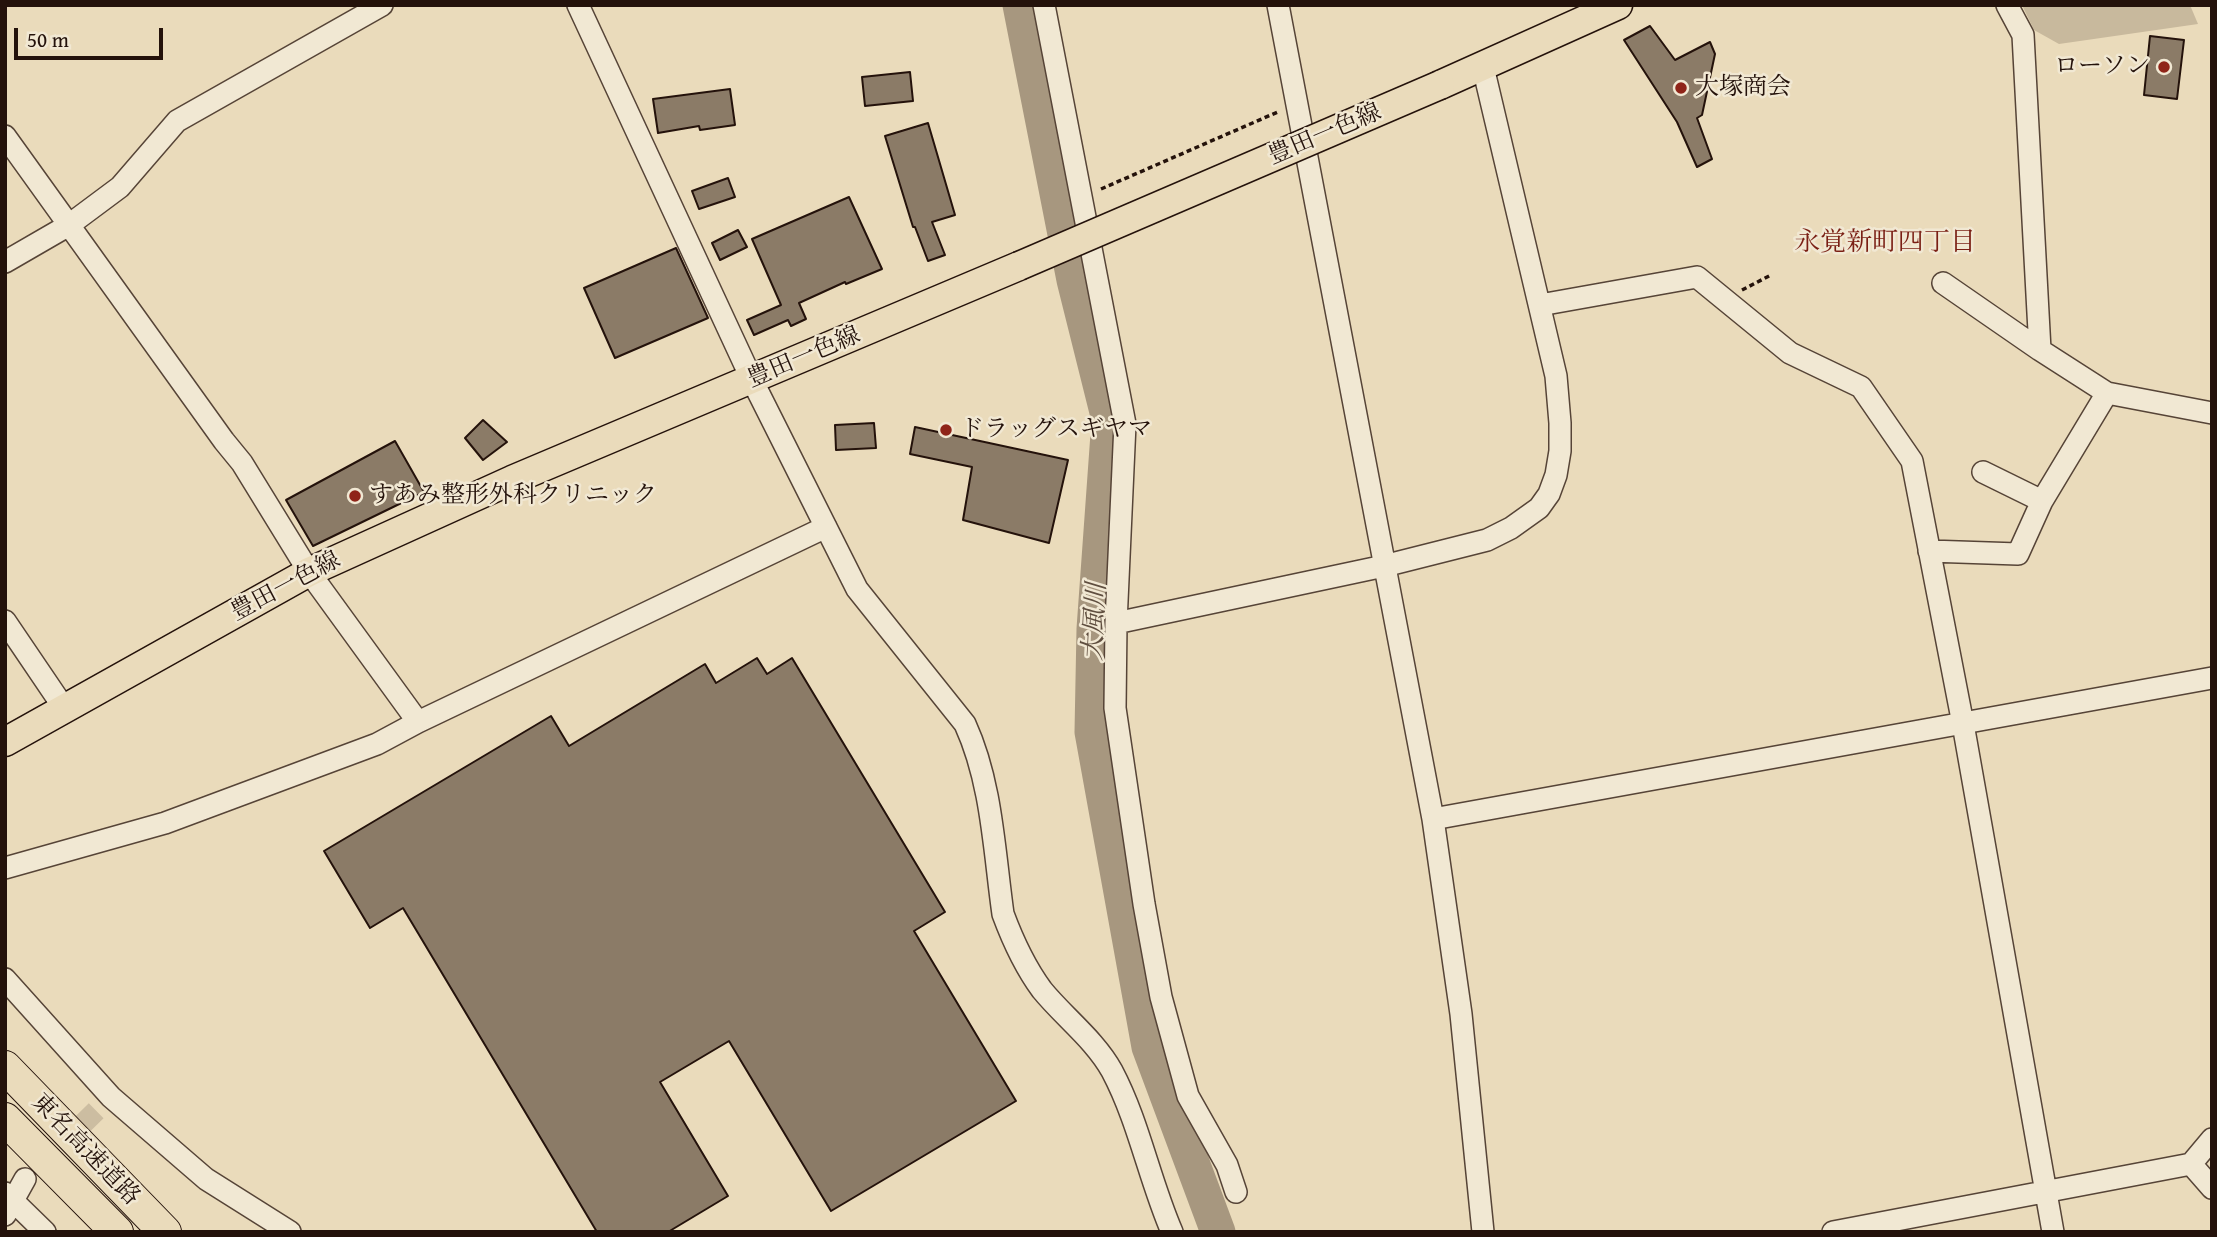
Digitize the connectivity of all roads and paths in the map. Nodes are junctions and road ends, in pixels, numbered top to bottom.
1 (382, 5) edge
2 (578, 5) edge
3 (1044, 5) edge
4 (1278, 5) edge
5 (1618, 5) edge
6 (2007, 5) edge
7 (1483, 67) junction
8 (1296, 104) junction
9 (5, 136) edge
10 (1083, 197) junction
11 (69, 225) junction
12 (5, 262) edge
13 (1771, 275) dead end
14 (1943, 283) dead end
15 (1725, 300) junction
16 (1540, 305) junction
17 (2040, 350) junction
18 (752, 380) junction
19 (2107, 393) junction
20 (2212, 413) edge
21 (1983, 472) dead end
22 (2042, 501) junction
23 (826, 527) junction
24 (1929, 551) junction
25 (1384, 566) junction
26 (309, 572) junction
27 (5, 621) edge
28 (1116, 623) junction
29 (2212, 678) edge
30 (64, 708) junction
31 (418, 722) junction
32 (1963, 724) junction
33 (5, 742) edge
34 (1433, 819) junction
35 (5, 868) edge
36 (5, 979) edge
37 (5, 1068) edge
38 (5, 1119) edge
39 (2212, 1139) edge
40 (2191, 1164) junction
41 (25, 1180) tunnel mouth
42 (2212, 1188) edge
43 (1236, 1192) dead end
44 (2046, 1193) junction
45 (8, 1203) edge
46 (46, 1232) edge
47 (117, 1232) edge
48 (165, 1232) edge
49 (290, 1232) edge
50 (1172, 1232) edge
51 (1483, 1232) edge
52 (1833, 1232) edge
53 (2053, 1232) edge

1 - 11 street
2 - 18 street
3 - 10 street
4 - 8 street
5 - 7 main road, 豊田一色線
6 - 17 street
7 - 16 street
7 - 18 main road, 豊田一色線, bridge
8 - 10 path
8 - 25 street
9 - 11 street
10 - 28 street
11 - 12 street
11 - 26 street
13 - 15 path
14 - 17 street
15 - 16 street
15 - 24 street
16 - 25 street
17 - 19 street
18 - 23 street
18 - 26 main road, 豊田一色線
19 - 20 street
19 - 22 street
21 - 22 street
22 - 24 street
23 - 31 street
23 - 50 street
24 - 32 street
25 - 28 street
25 - 34 street
26 - 30 main road, 豊田一色線
26 - 31 street
27 - 30 street
28 - 43 street
29 - 32 street
30 - 33 main road, 豊田一色線
31 - 35 street
32 - 34 street
32 - 44 street
34 - 51 street
36 - 49 street
37 - 48 highway, 東名高速道路
38 - 47 highway, 東名高速道路
39 - 40 street
40 - 42 street
40 - 44 street
41 - 45 street
44 - 52 street
44 - 53 street
45 - 46 street

